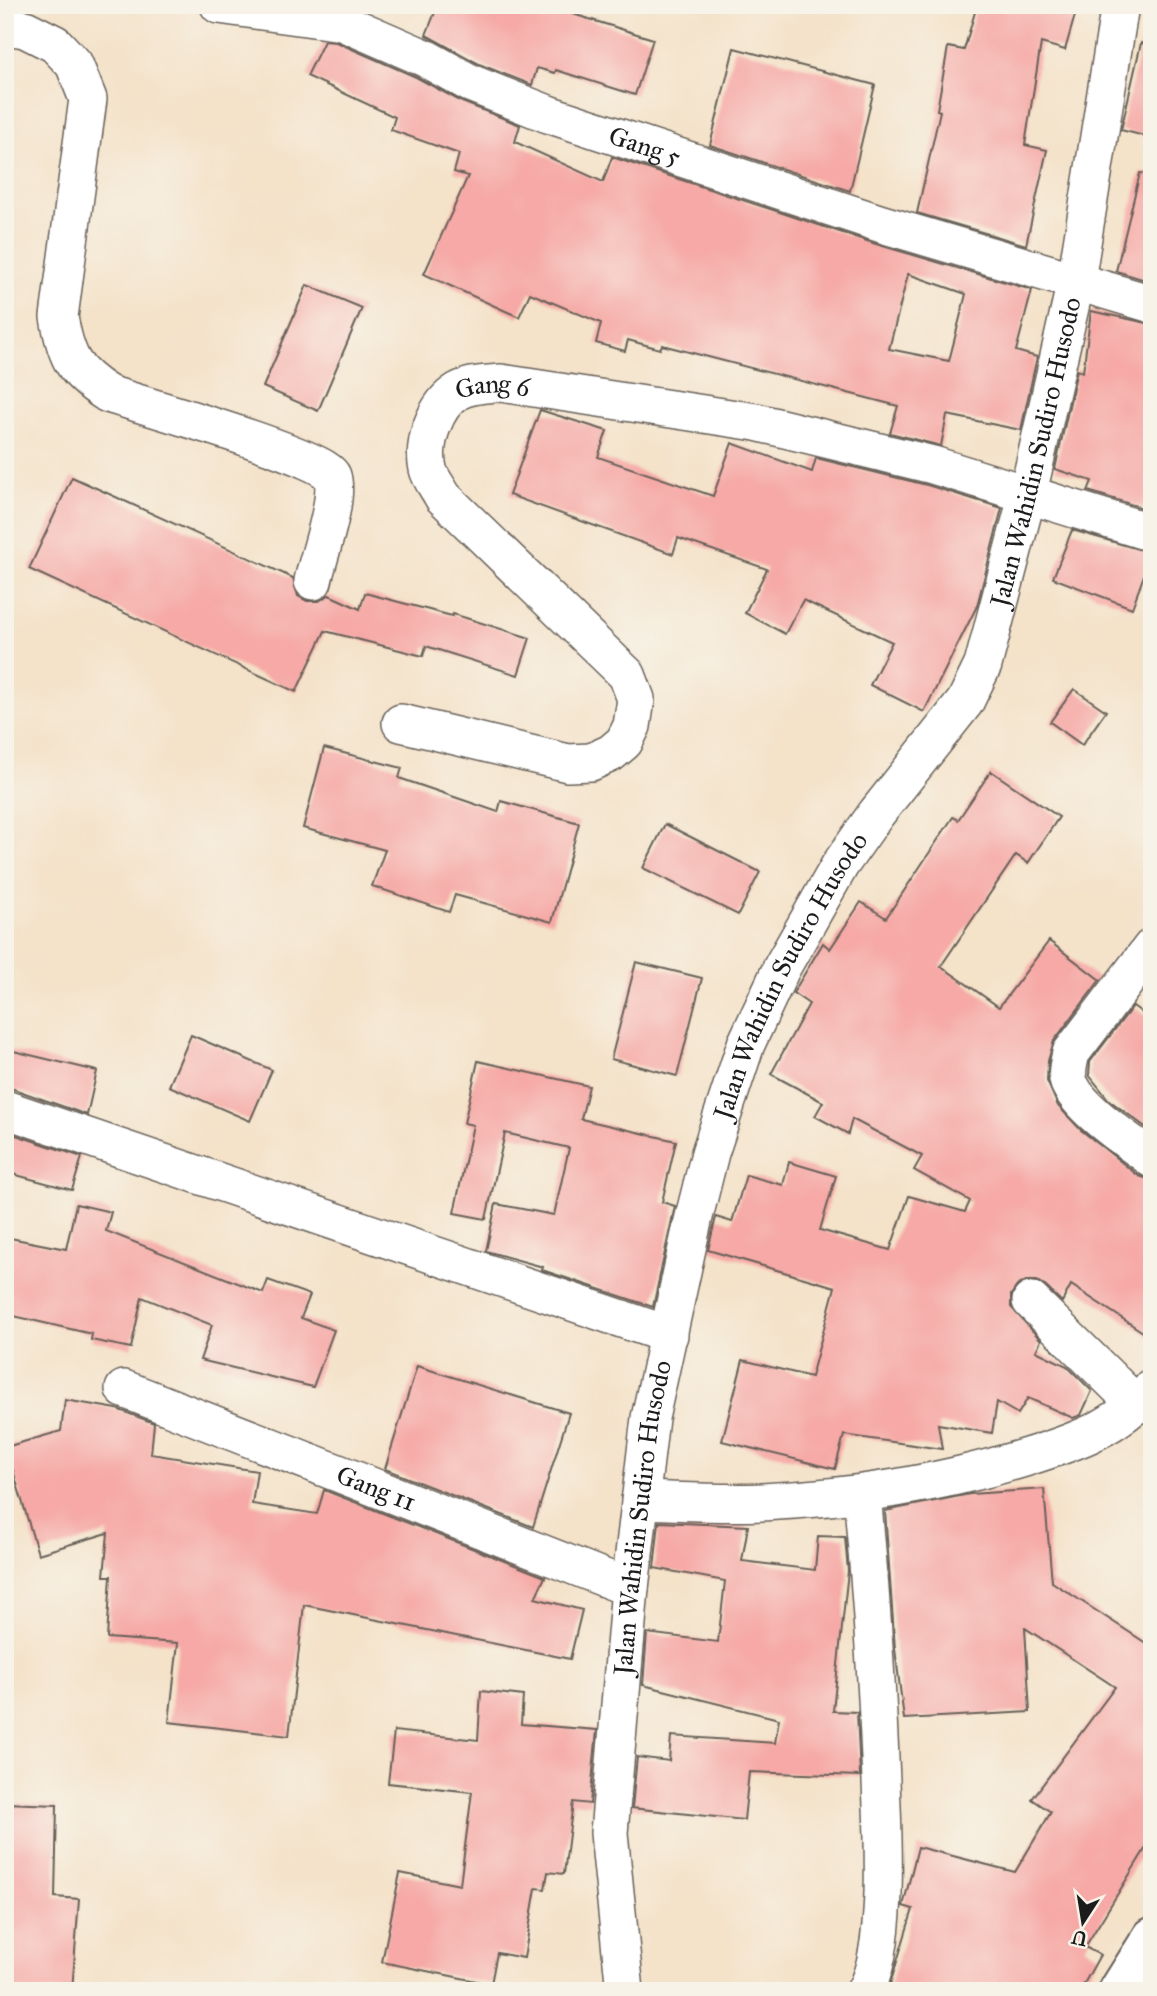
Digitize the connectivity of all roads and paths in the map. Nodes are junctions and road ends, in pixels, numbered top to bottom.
1 (219, 5) edge
2 (1120, 5) edge
3 (344, 13) edge
4 (5, 26) edge
5 (1076, 281) junction
6 (1152, 304) edge
7 (1028, 493) junction
8 (1152, 533) edge
9 (313, 581) dead end
10 (401, 723) dead end
11 (1152, 947) edge
12 (5, 1109) edge
13 (1152, 1159) edge
14 (1031, 1301) dead end
15 (669, 1335) junction
16 (124, 1389) dead end
17 (1144, 1396) edge
18 (862, 1494) junction
19 (640, 1500) junction
20 (630, 1588) junction
21 (1152, 1937) edge
22 (625, 1991) edge
23 (865, 1991) edge
24 (1118, 1991) edge

1 - 3 street, Gang 5
2 - 5 street, Jalan Wahidin Sudiro Husodo
3 - 5 street, Gang 5
4 - 9 street
5 - 6 street, Gang 5
5 - 7 street, Jalan Wahidin Sudiro Husodo
7 - 8 street, Gang 6
7 - 10 street, Gang 6
7 - 15 street, Jalan Wahidin Sudiro Husodo
11 - 13 street
12 - 15 street
14 - 17 street
15 - 19 street, Jalan Wahidin Sudiro Husodo
16 - 20 street, Gang 11
17 - 18 street
18 - 19 street
18 - 23 street
19 - 20 street, Jalan Wahidin Sudiro Husodo
20 - 22 street, Jalan Wahidin Sudiro Husodo
21 - 24 street

